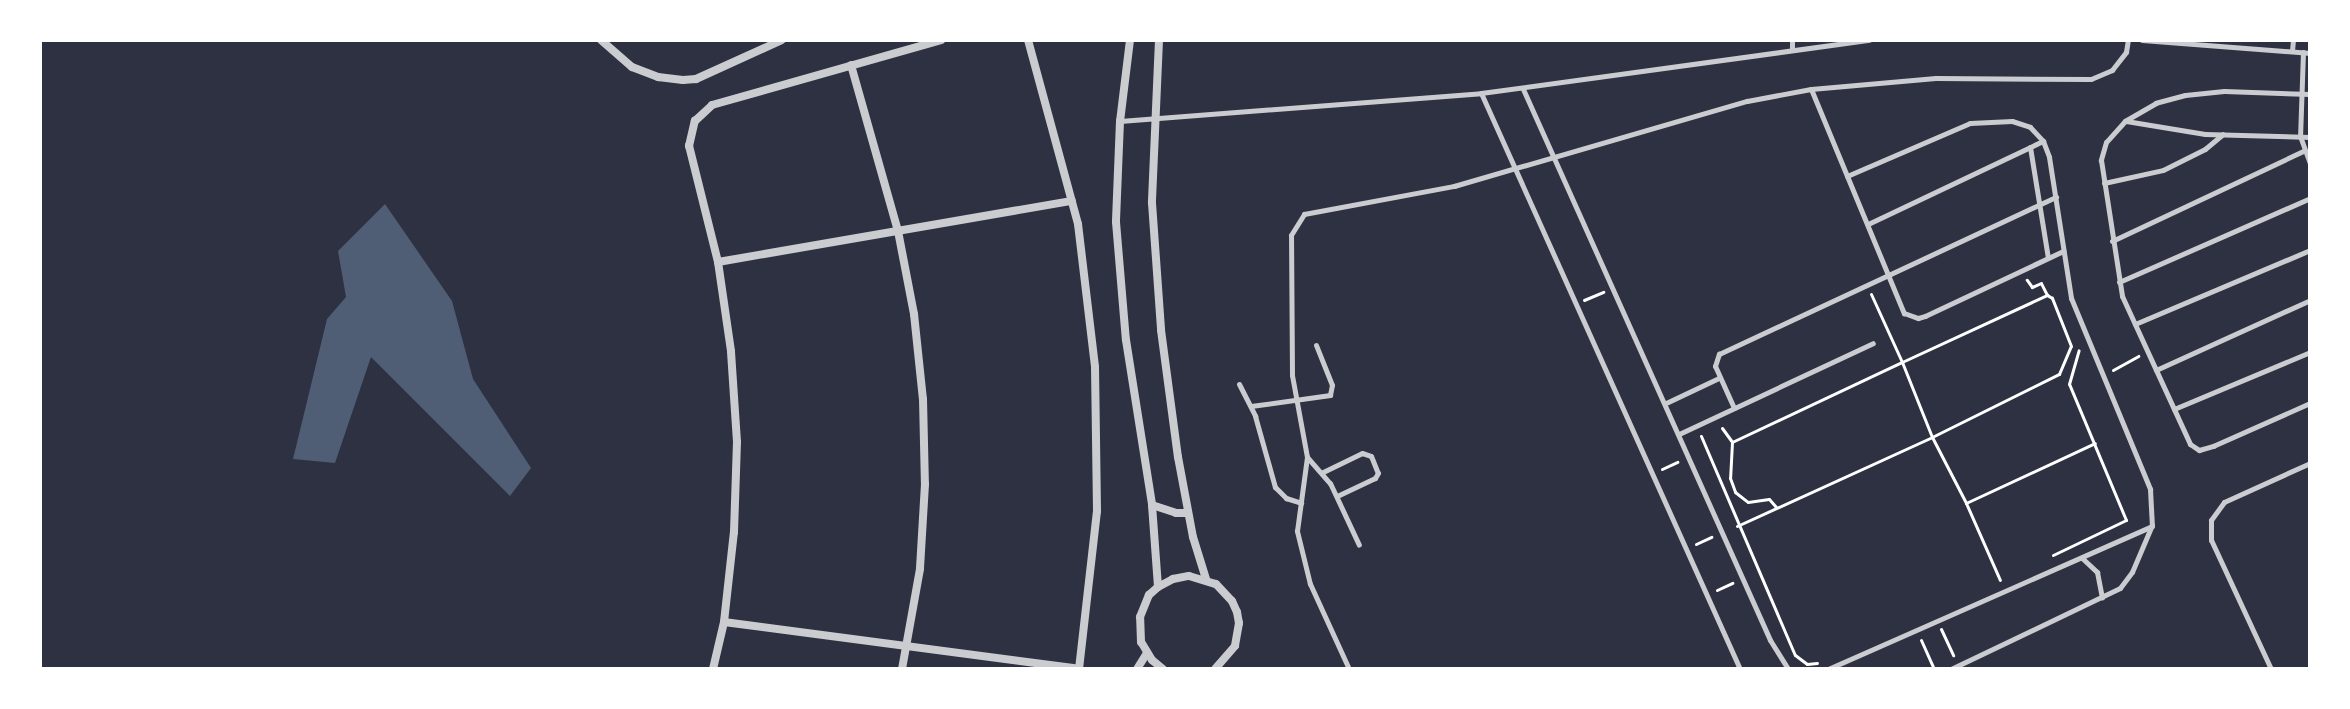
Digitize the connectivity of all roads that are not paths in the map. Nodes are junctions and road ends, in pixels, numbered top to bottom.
1 (601, 40) edge
2 (782, 40) edge
3 (941, 40) edge
4 (1130, 40) edge
5 (1159, 40) edge
6 (1792, 40) edge
7 (1869, 40) edge
8 (2128, 40) edge
9 (2142, 40) edge
10 (2293, 40) edge
11 (1030, 43) edge
12 (1792, 49) junction
13 (2292, 51) junction
14 (2306, 52) edge
15 (851, 65) junction
16 (1523, 89) junction
17 (1811, 89) junction
18 (1481, 93) junction
19 (2302, 94) junction
20 (2310, 94) edge
21 (1120, 121) junction
22 (1154, 121) junction
23 (2125, 121) junction
24 (2223, 134) junction
25 (2300, 136) junction
26 (2310, 137) edge
27 (2043, 141) junction
28 (2030, 147) junction
29 (2305, 150) junction
30 (1555, 155) junction
31 (2310, 164) edge
32 (1513, 168) junction
33 (1847, 176) junction
34 (2104, 183) junction
35 (2056, 197) junction
36 (2310, 198) edge
37 (1072, 201) junction
38 (2039, 204) junction
39 (1868, 224) junction
40 (898, 231) junction
41 (2112, 241) junction
42 (2310, 250) edge
43 (2063, 251) junction
44 (2048, 258) junction
45 (718, 262) junction
46 (1887, 275) junction
47 (2119, 282) junction
48 (2310, 300) edge
49 (2135, 324) junction
50 (1873, 343) dead end
51 (1316, 345) dead end
52 (2310, 352) edge
53 (2156, 370) junction
54 (1719, 378) junction
55 (1239, 384) dead end
56 (1297, 402) junction
57 (1666, 403) junction
58 (2310, 403) edge
59 (1251, 406) junction
60 (1734, 408) junction
61 (2174, 409) junction
62 (1679, 434) junction
63 (1307, 457) junction
64 (2310, 463) edge
65 (1323, 472) junction
66 (1337, 496) junction
67 (1301, 503) junction
68 (1152, 505) junction
69 (1188, 513) junction
70 (2152, 525) junction
71 (1359, 545) dead end
72 (2082, 558) junction
73 (1206, 579) junction
74 (1158, 587) junction
75 (2101, 599) junction
76 (724, 622) junction
77 (908, 644) junction
78 (1147, 653) junction
79 (1230, 656) junction
80 (713, 669) edge
81 (902, 669) edge
82 (1079, 669) edge
83 (1137, 669) edge
84 (1163, 669) edge
85 (1215, 669) edge
86 (1234, 669) edge
87 (1349, 669) edge
88 (1740, 669) edge
89 (1788, 669) edge
90 (1828, 669) edge
91 (1951, 669) edge
92 (2271, 669) edge

1 - 2 street
3 - 15 street
4 - 21 street
5 - 22 street
6 - 12 lane
7 - 12 lane
8 - 17 lane
9 - 13 lane
10 - 13 lane
11 - 37 street
12 - 16 lane
13 - 14 lane
14 - 19 lane
15 - 40 street
15 - 45 street
16 - 18 lane
16 - 30 lane
17 - 30 lane
17 - 33 lane
18 - 22 lane
18 - 32 lane
19 - 20 lane
19 - 23 lane
19 - 25 lane
21 - 22 lane
21 - 68 street
22 - 69 street
23 - 24 lane
23 - 34 lane
24 - 25 lane
24 - 34 lane
25 - 26 lane
25 - 29 lane
27 - 28 lane
27 - 33 lane
27 - 35 lane
28 - 38 lane
28 - 39 lane
29 - 31 lane
29 - 41 lane
30 - 32 lane
30 - 57 lane
32 - 56 lane
32 - 88 lane
33 - 39 lane
34 - 41 lane
35 - 38 lane
35 - 43 lane
36 - 47 lane
37 - 40 street
37 - 82 street
38 - 44 lane
38 - 46 lane
39 - 46 lane
40 - 45 street
40 - 77 street
41 - 47 lane
42 - 49 lane
43 - 44 lane
43 - 70 lane
44 - 46 lane
45 - 76 street
46 - 54 lane
47 - 49 lane
48 - 53 lane
49 - 53 lane
50 - 60 lane
51 - 56 lane
52 - 61 lane
53 - 61 lane
54 - 57 lane
54 - 60 lane
55 - 59 lane
56 - 59 lane
56 - 63 lane
57 - 62 lane
58 - 61 lane
59 - 67 lane
60 - 62 lane
62 - 89 lane
63 - 65 lane
63 - 67 lane
64 - 92 lane
65 - 66 lane
65 - 66 lane
66 - 71 lane
67 - 87 lane
68 - 69 street
68 - 74 street
69 - 73 street
70 - 72 lane
70 - 75 lane
72 - 75 lane
72 - 90 lane
73 - 74 street
73 - 79 street
74 - 78 street
75 - 91 lane
76 - 77 street
76 - 80 street
77 - 81 street
77 - 82 street
78 - 83 street
78 - 84 street
79 - 85 street
79 - 86 street

